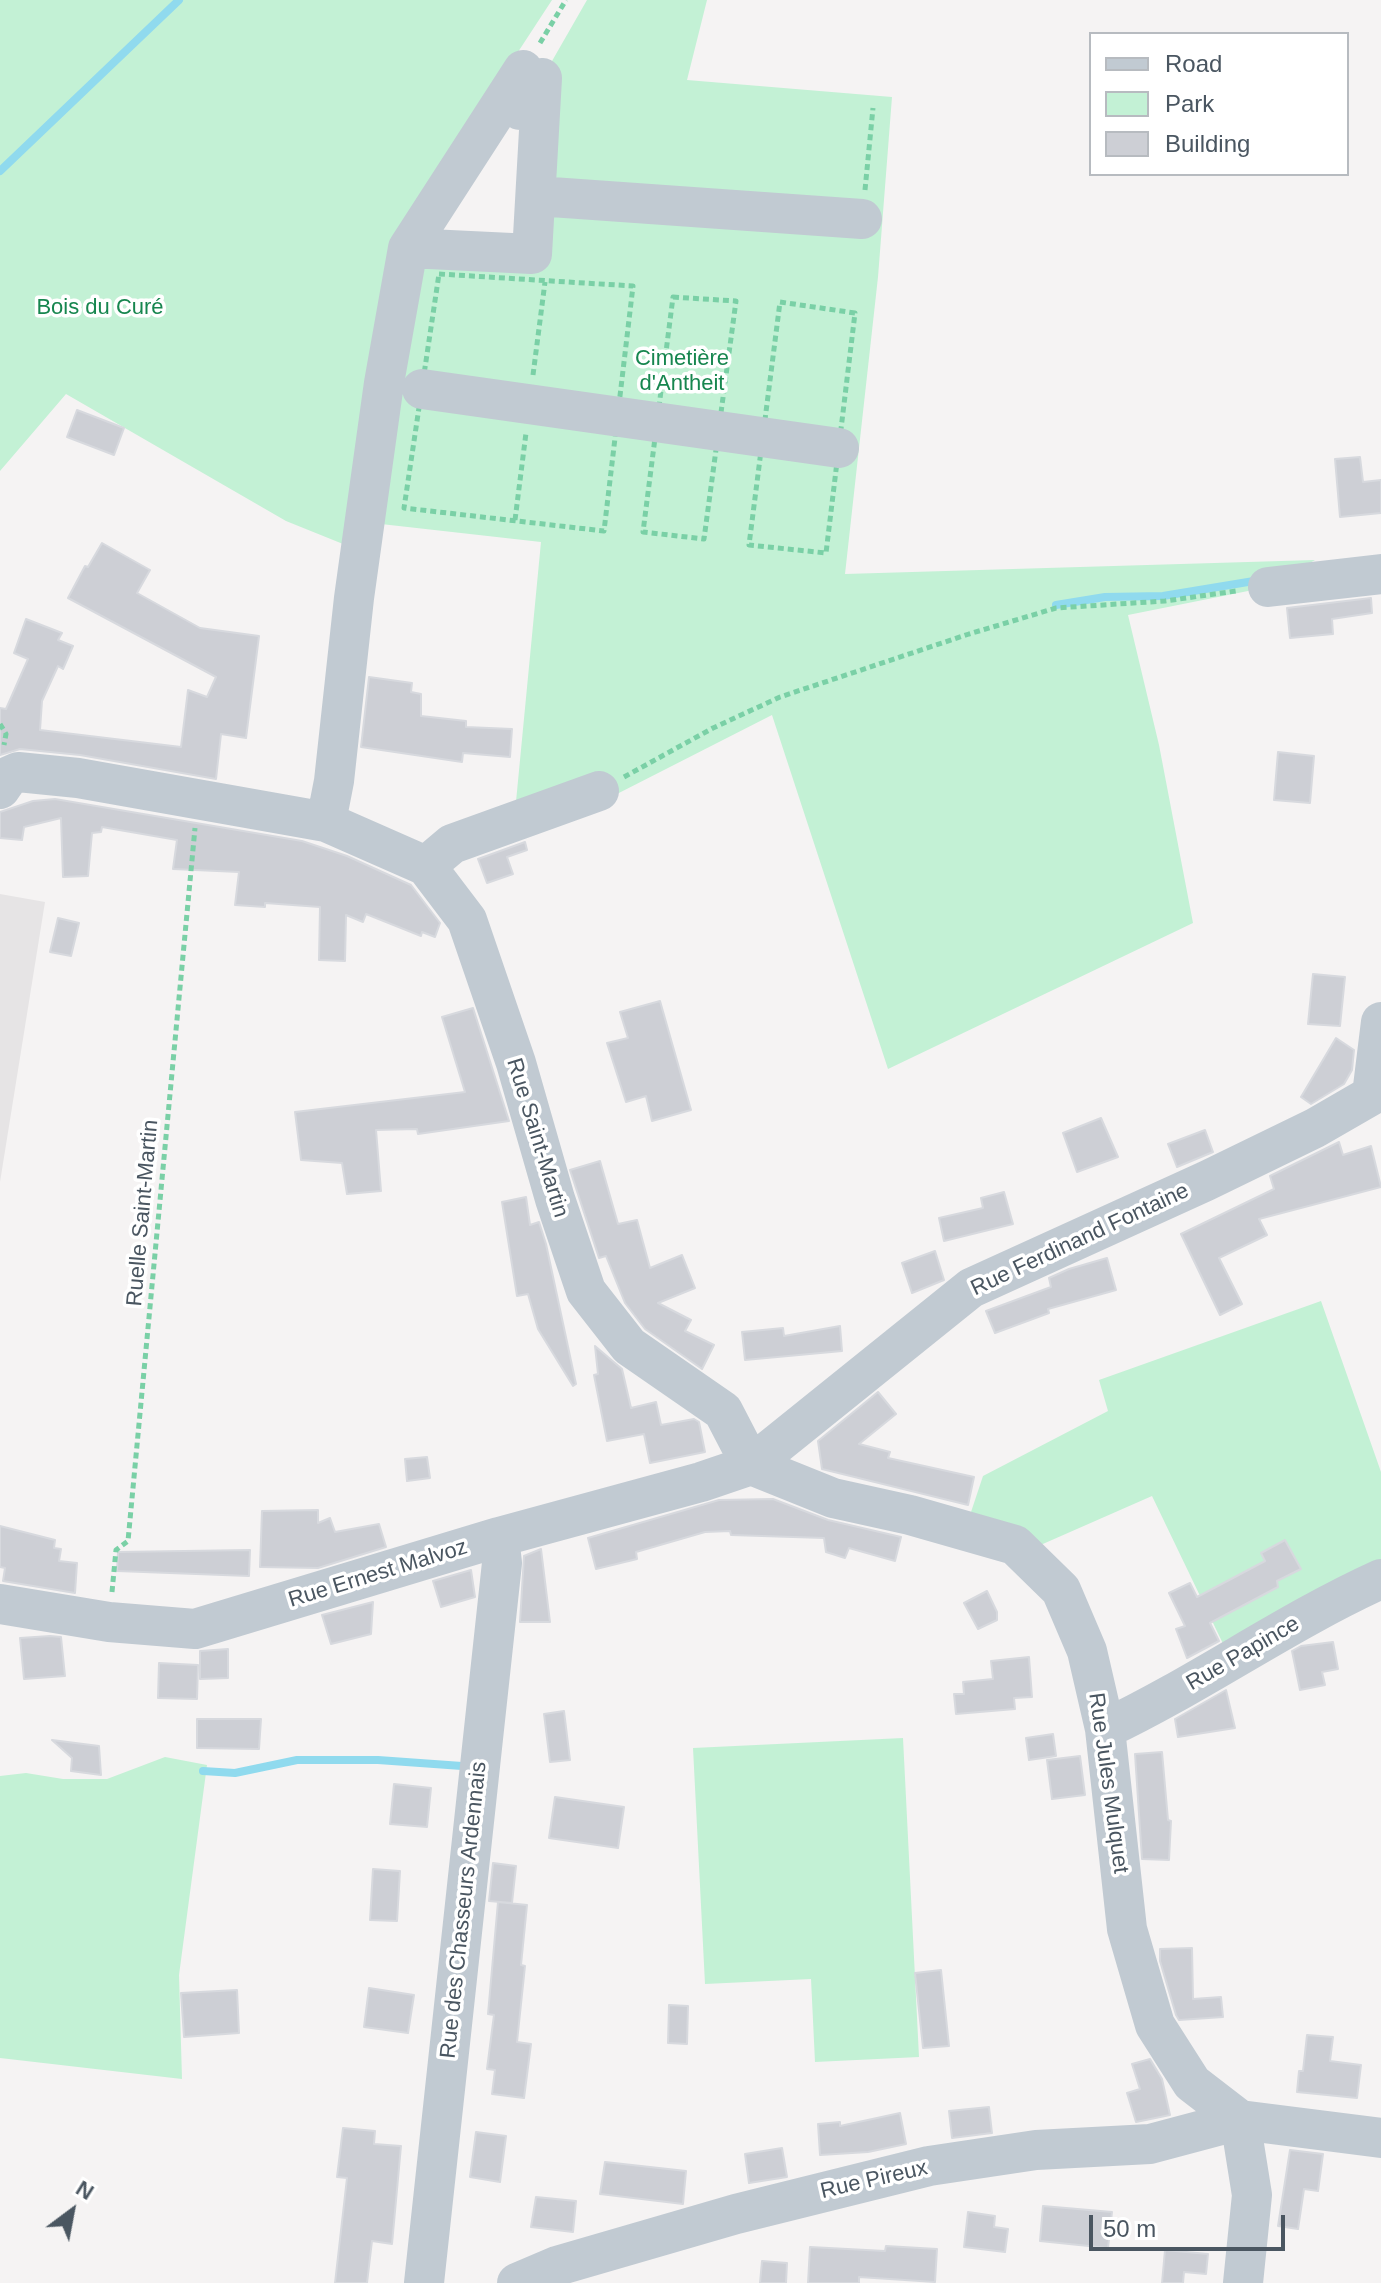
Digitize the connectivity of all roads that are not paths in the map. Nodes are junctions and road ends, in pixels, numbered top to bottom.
1 (523, 70) road end
2 (466, 157) junction
3 (537, 196) junction
4 (862, 219) road end
5 (408, 248) junction
6 (422, 389) dead end
7 (839, 448) dead end
8 (1381, 574) edge
9 (1268, 587) road end
10 (0, 789) edge
11 (599, 791) road end
12 (326, 822) junction
13 (426, 866) junction
14 (1381, 1022) edge
15 (751, 1465) junction
16 (499, 1537) junction
17 (1381, 1579) edge
18 (4, 1614) edge
19 (1105, 1729) junction
20 (1240, 2120) junction
21 (1381, 2138) edge
22 (424, 2283) edge
23 (517, 2283) edge
24 (1243, 2283) edge

1 - 2 street
2 - 3 street
2 - 5 street
3 - 4 street
3 - 5 street
5 - 12 street
6 - 7 street
8 - 9 street
10 - 12 street, Rue Saint-Martin
11 - 13 street
12 - 13 street, Rue Saint-Martin
13 - 15 street, Rue Saint-Martin
14 - 15 street, Rue Ferdinand Fontaine
15 - 16 street, Rue Ernest Malvoz
15 - 19 street, Rue Jules Mulquet
16 - 18 street, Rue Ernest Malvoz
16 - 22 street, Rue des Chasseurs Ardennais
17 - 19 street, Rue Papince
19 - 20 street, Rue Jules Mulquet
20 - 21 street
20 - 23 street, Rue Pireux
20 - 24 street

